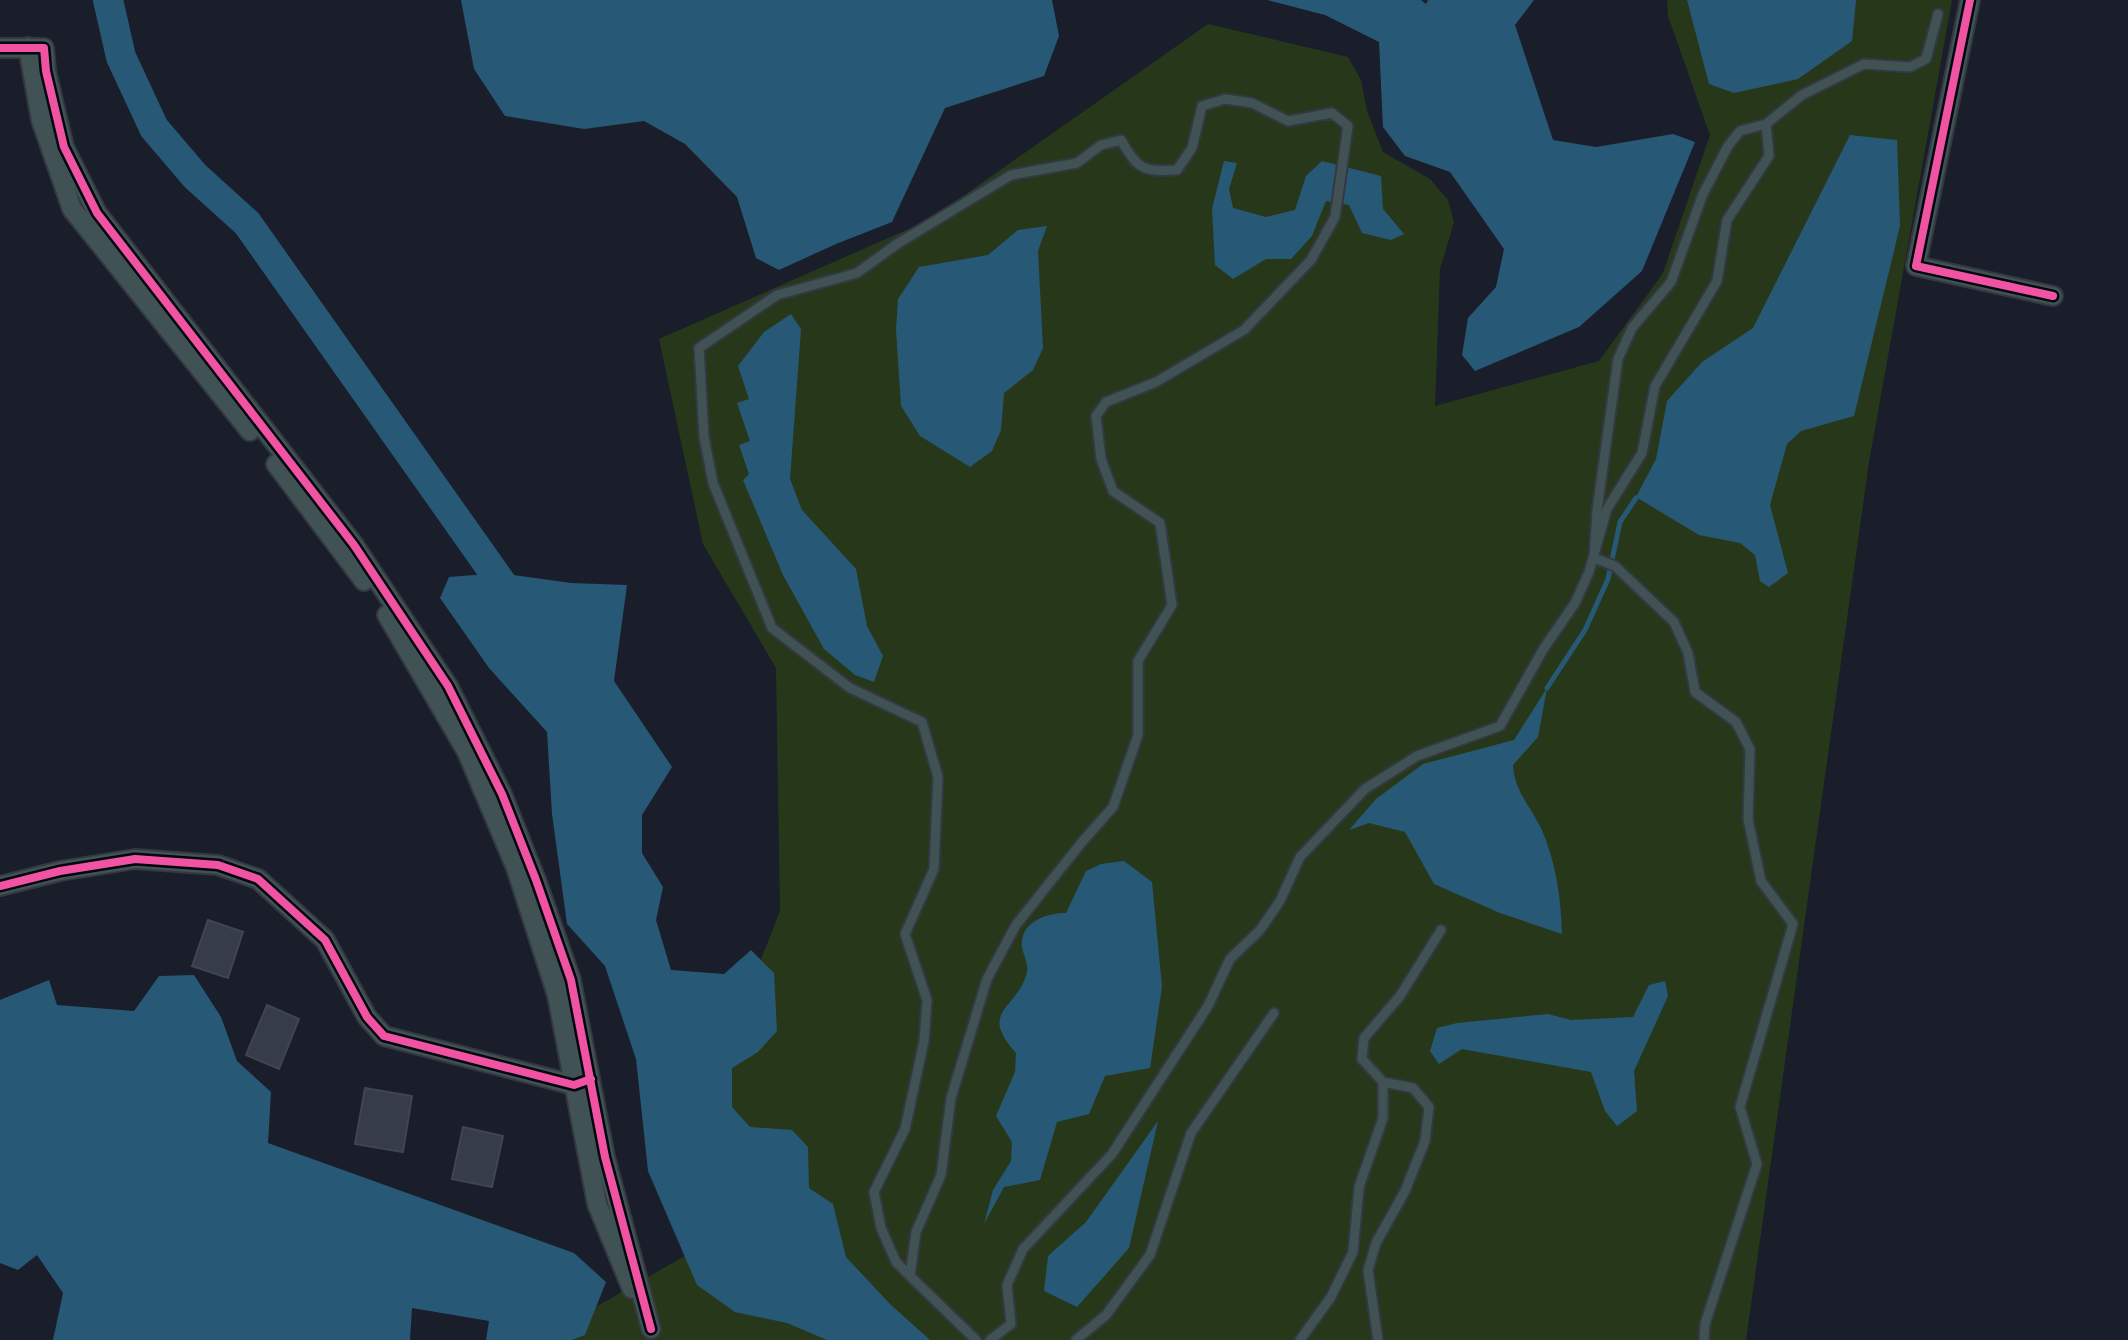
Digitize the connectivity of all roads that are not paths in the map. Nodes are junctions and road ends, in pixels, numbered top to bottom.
1 (1970, 0) edge
2 (1938, 14) dead end
3 (0, 48) edge
4 (1766, 124) junction
5 (2053, 296) dead end
6 (1594, 558) junction
7 (0, 886) edge
8 (1441, 930) dead end
9 (1274, 1013) dead end
10 (583, 1082) junction
11 (1383, 1082) junction
12 (910, 1276) junction
13 (656, 1334) edge
14 (966, 1336) edge
15 (976, 1340) edge
16 (990, 1340) edge
17 (1076, 1340) edge
18 (1300, 1340) edge
19 (1378, 1340) edge
20 (1704, 1340) edge

1 - 5 street
2 - 4 lane
3 - 10 street
4 - 6 lane
4 - 6 lane
6 - 16 lane
6 - 20 lane
7 - 10 street
8 - 11 lane
9 - 17 lane
10 - 13 street
11 - 18 lane
11 - 19 lane
12 - 12 lane
12 - 14 lane
14 - 15 lane

